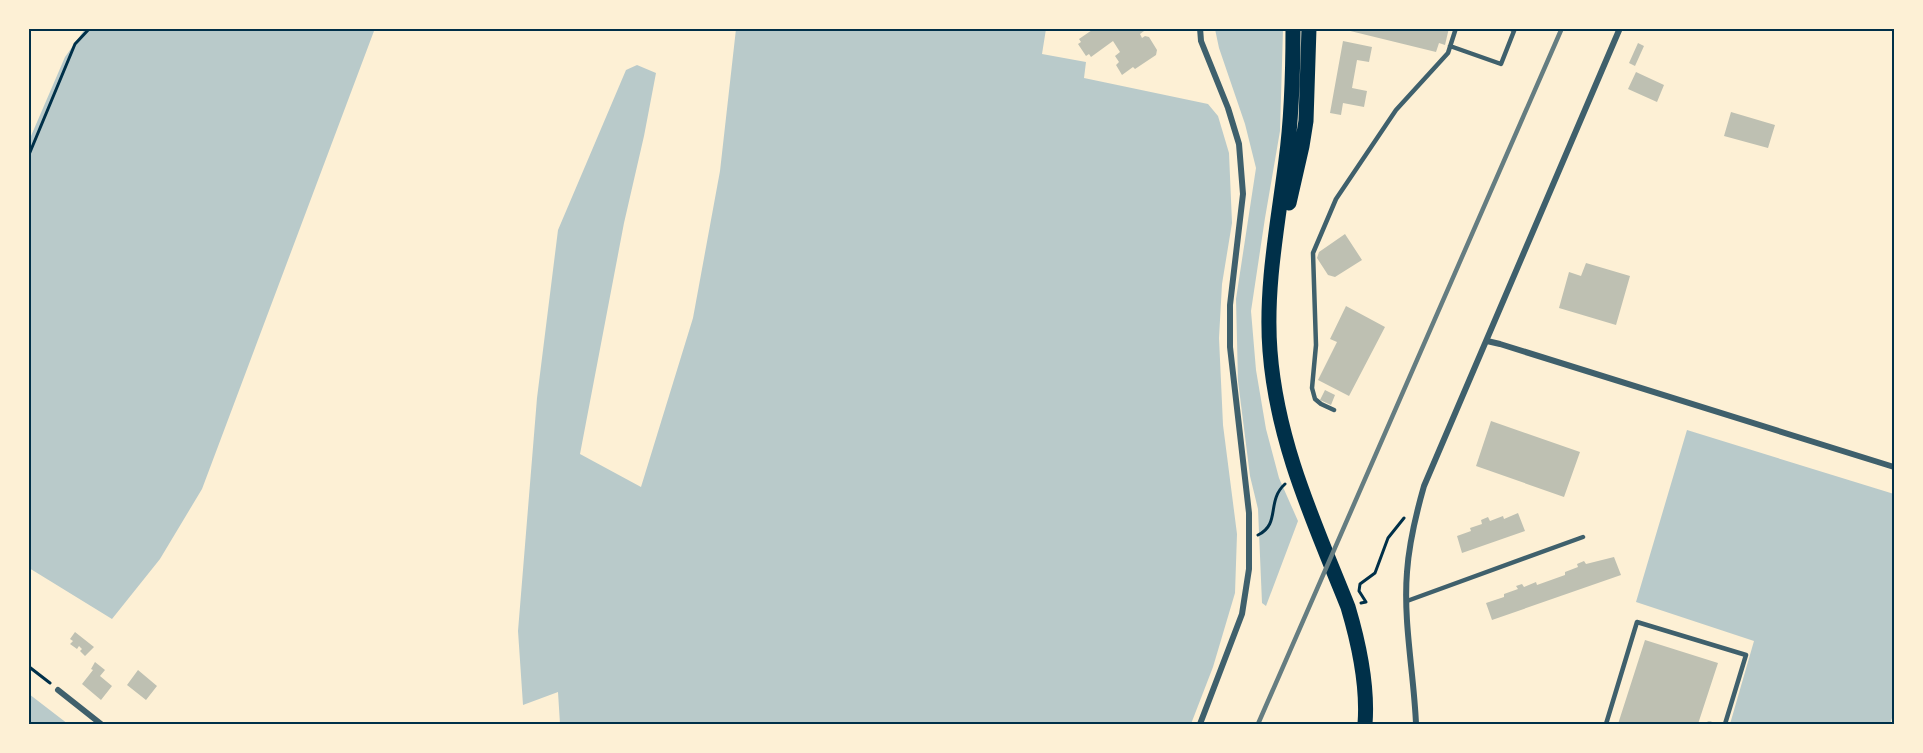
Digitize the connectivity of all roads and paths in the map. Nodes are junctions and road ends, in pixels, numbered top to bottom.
1 (90, 28) edge
2 (1200, 28) edge
3 (1293, 28) edge
4 (1309, 28) edge
5 (1456, 28) edge
6 (1510, 28) edge
7 (1620, 28) edge
8 (1450, 46) junction
9 (28, 156) edge
10 (1274, 264) junction
11 (1487, 341) junction
12 (1335, 410) dead end
13 (1894, 467) edge
14 (1291, 481) junction
15 (1421, 497) junction
16 (1272, 523) dead end
17 (1583, 537) dead end
18 (1407, 601) junction
19 (1348, 607) junction
20 (28, 666) edge
21 (58, 690) joint
22 (101, 724) edge
23 (1200, 724) edge
24 (1365, 724) edge
25 (1416, 724) edge
26 (1606, 724) edge
27 (1725, 724) edge

1 - 9 path
2 - 23 street
3 - 10 main road
4 - 10 main road
5 - 8 lane
6 - 8 lane
7 - 11 street
8 - 12 lane
10 - 14 main road
11 - 13 street
11 - 15 street
14 - 16 path
14 - 19 main road
15 - 18 street
15 - 19 path
17 - 18 lane
18 - 25 street
19 - 24 main road
20 - 21 path
21 - 22 street
26 - 27 lane

